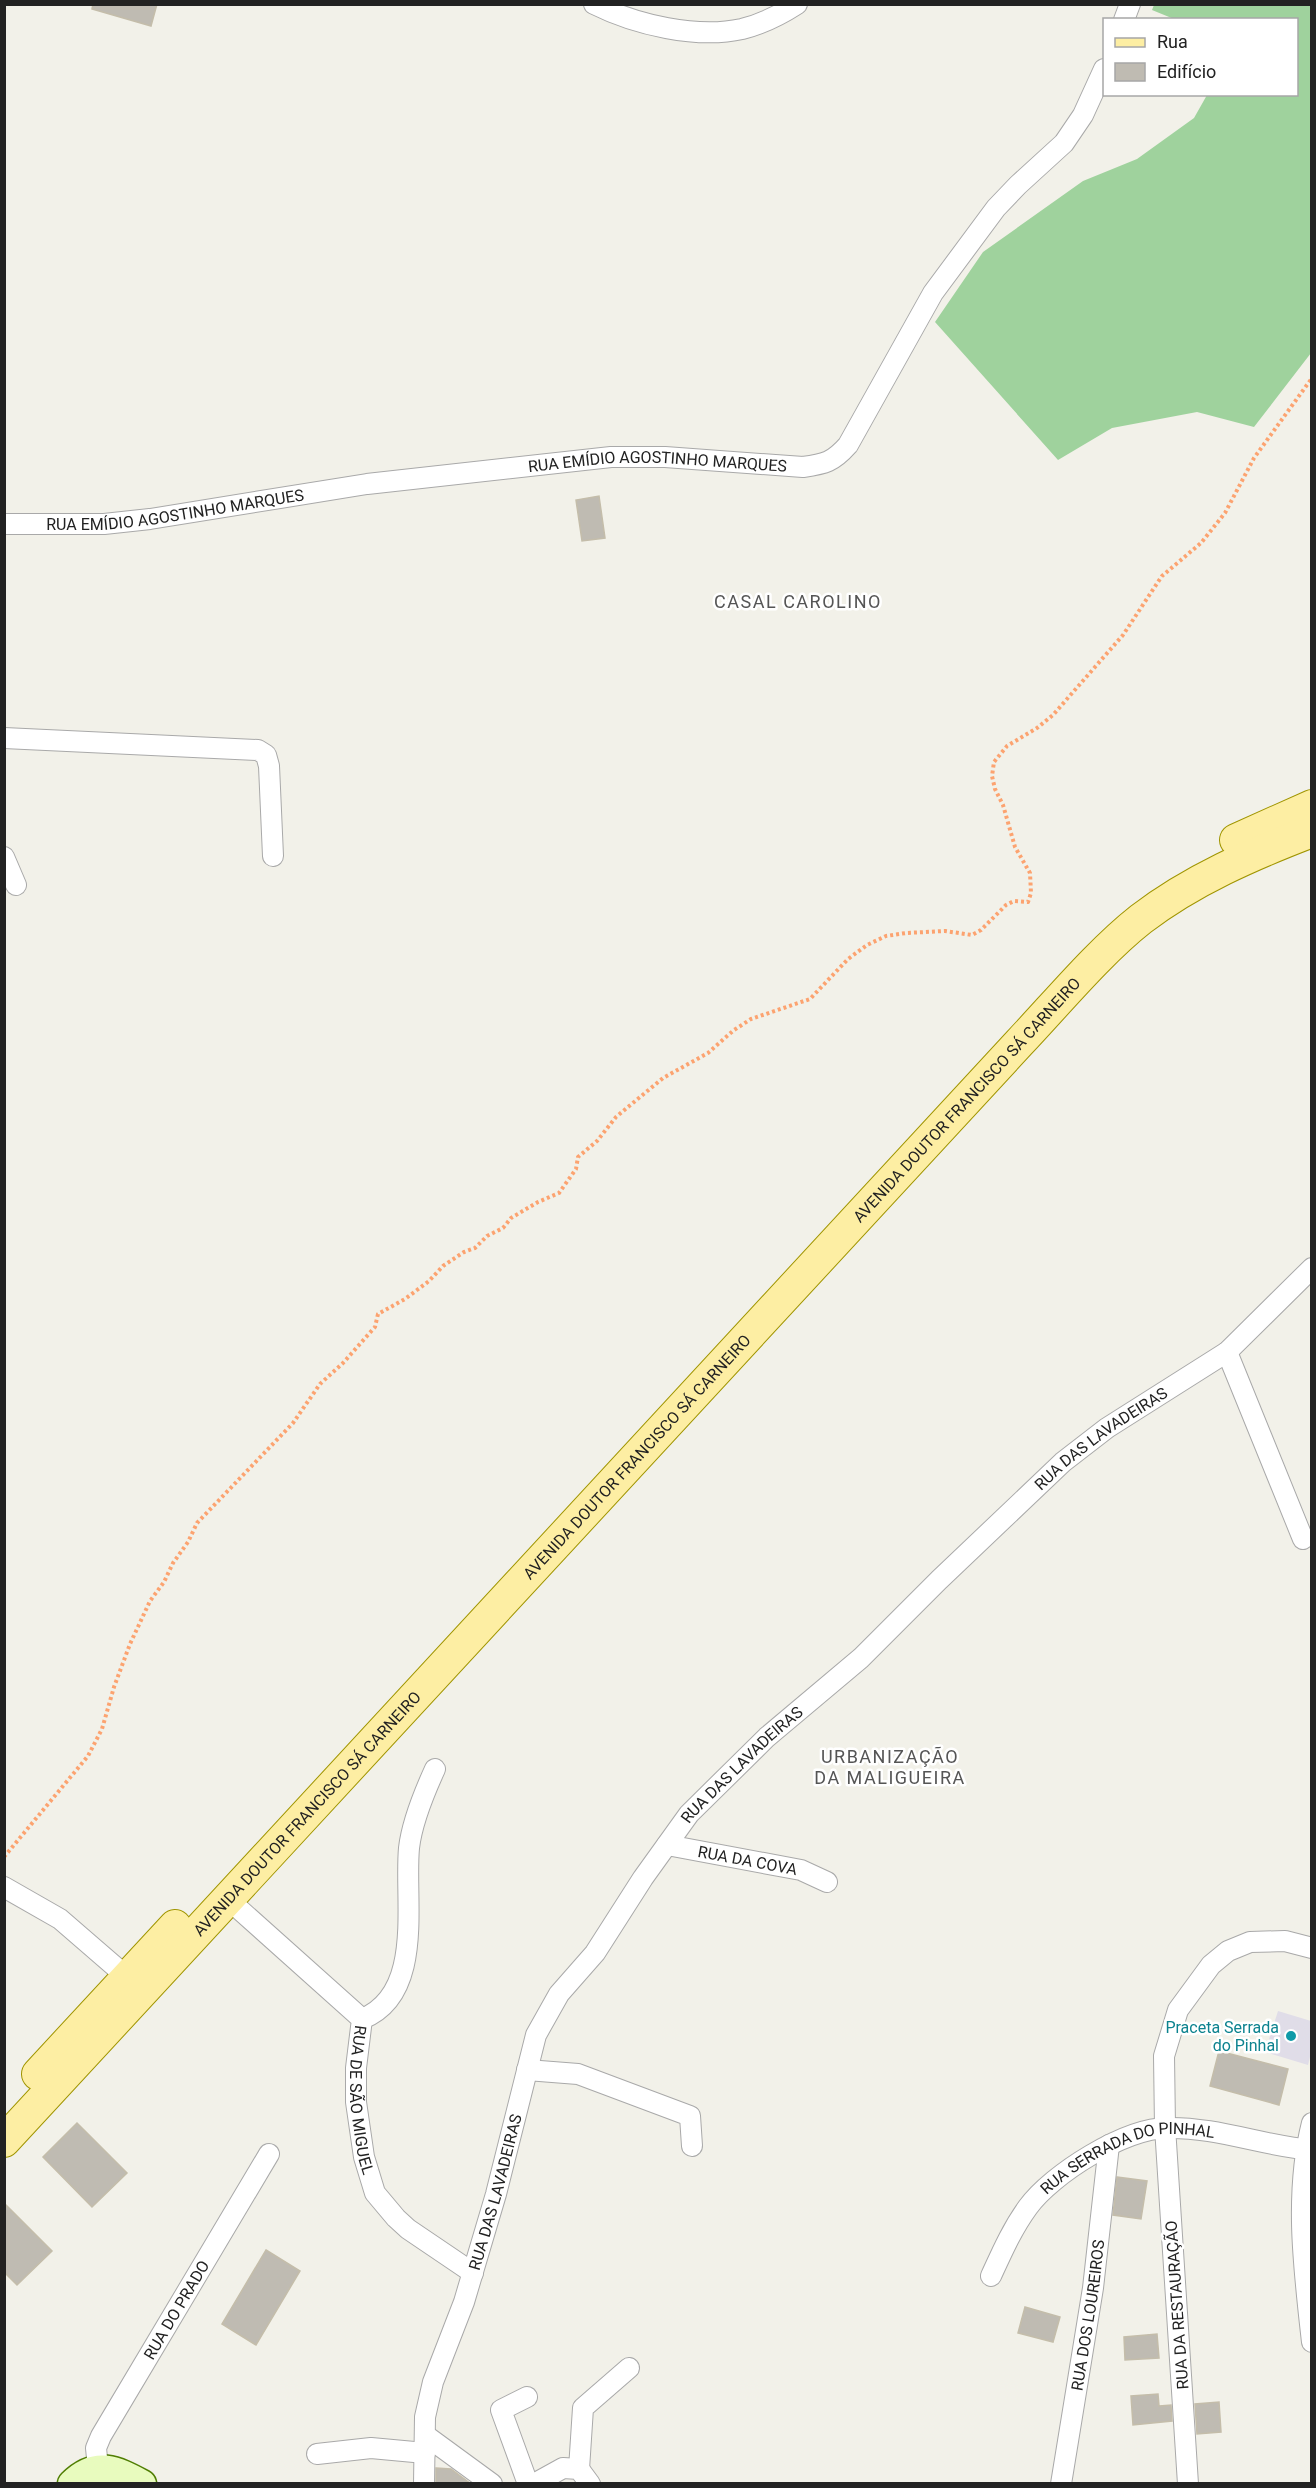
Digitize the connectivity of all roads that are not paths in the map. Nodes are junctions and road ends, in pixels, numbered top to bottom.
1 (594, 4) edge
2 (797, 4) edge
3 (1103, 71) edge
4 (4, 524) edge
5 (4, 738) edge
6 (1311, 806) edge
7 (1311, 831) edge
8 (273, 856) dead end
9 (4, 857) edge
10 (16, 885) dead end
11 (1311, 1268) edge
12 (1227, 1352) junction
13 (1303, 1539) dead end
14 (435, 1769) dead end
15 (667, 1845) junction
16 (826, 1882) dead end
17 (4, 1887) edge
18 (229, 1900) junction
19 (1311, 1948) edge
20 (126, 1977) junction
21 (362, 2019) junction
22 (527, 2070) junction
23 (4, 2110) edge
24 (1311, 2123) edge
25 (1165, 2127) junction
26 (4, 2142) edge
27 (1109, 2145) junction
28 (692, 2146) dead end
29 (1308, 2150) edge
30 (269, 2154) dead end
31 (473, 2273) junction
32 (991, 2276) dead end
33 (1311, 2337) edge
34 (629, 2368) dead end
35 (526, 2397) dead end
36 (425, 2444) junction
37 (316, 2454) dead end
38 (98, 2468) junction
39 (585, 2476) edge
40 (72, 2484) edge
41 (142, 2484) edge
42 (424, 2484) edge
43 (492, 2484) edge
44 (528, 2484) edge
45 (534, 2484) edge
46 (1061, 2484) edge
47 (1188, 2484) edge

1 - 2 street
3 - 4 street, RUA EMÍDIO AGOSTINHO MARQUES
5 - 8 street
6 - 20 main road, AVENIDA DOUTOR FRANCISCO SÁ CARNEIRO
7 - 18 main road, AVENIDA DOUTOR FRANCISCO SÁ CARNEIRO
9 - 10 street
11 - 12 street, RUA DAS LAVADEIRAS
12 - 13 street
12 - 15 street, RUA DAS LAVADEIRAS
14 - 21 street
15 - 16 street, RUA DA COVA
15 - 22 street, RUA DAS LAVADEIRAS
17 - 20 street
18 - 21 street, RUA DE SÃO MIGUEL
18 - 26 main road, AVENIDA DOUTOR FRANCISCO SÁ CARNEIRO
19 - 25 street, RUA DA RESTAURAÇÃO
20 - 23 main road, AVENIDA DOUTOR FRANCISCO SÁ CARNEIRO
21 - 31 street, RUA DE SÃO MIGUEL
22 - 28 street
22 - 31 street, RUA DAS LAVADEIRAS
24 - 29 street
25 - 27 street, RUA SERRADA DO PINHAL
25 - 29 street, RUA SERRADA DO PINHAL
25 - 47 street, RUA DA RESTAURAÇÃO
27 - 32 street, RUA SERRADA DO PINHAL
27 - 46 street, RUA DOS LOUREIROS
29 - 33 street
30 - 38 street, RUA DO PRADO
31 - 36 street, RUA DAS LAVADEIRAS
34 - 39 street
35 - 44 street
36 - 37 street
36 - 42 street, RUA DAS LAVADEIRAS
36 - 43 street
38 - 40 street
38 - 41 street
39 - 45 street

